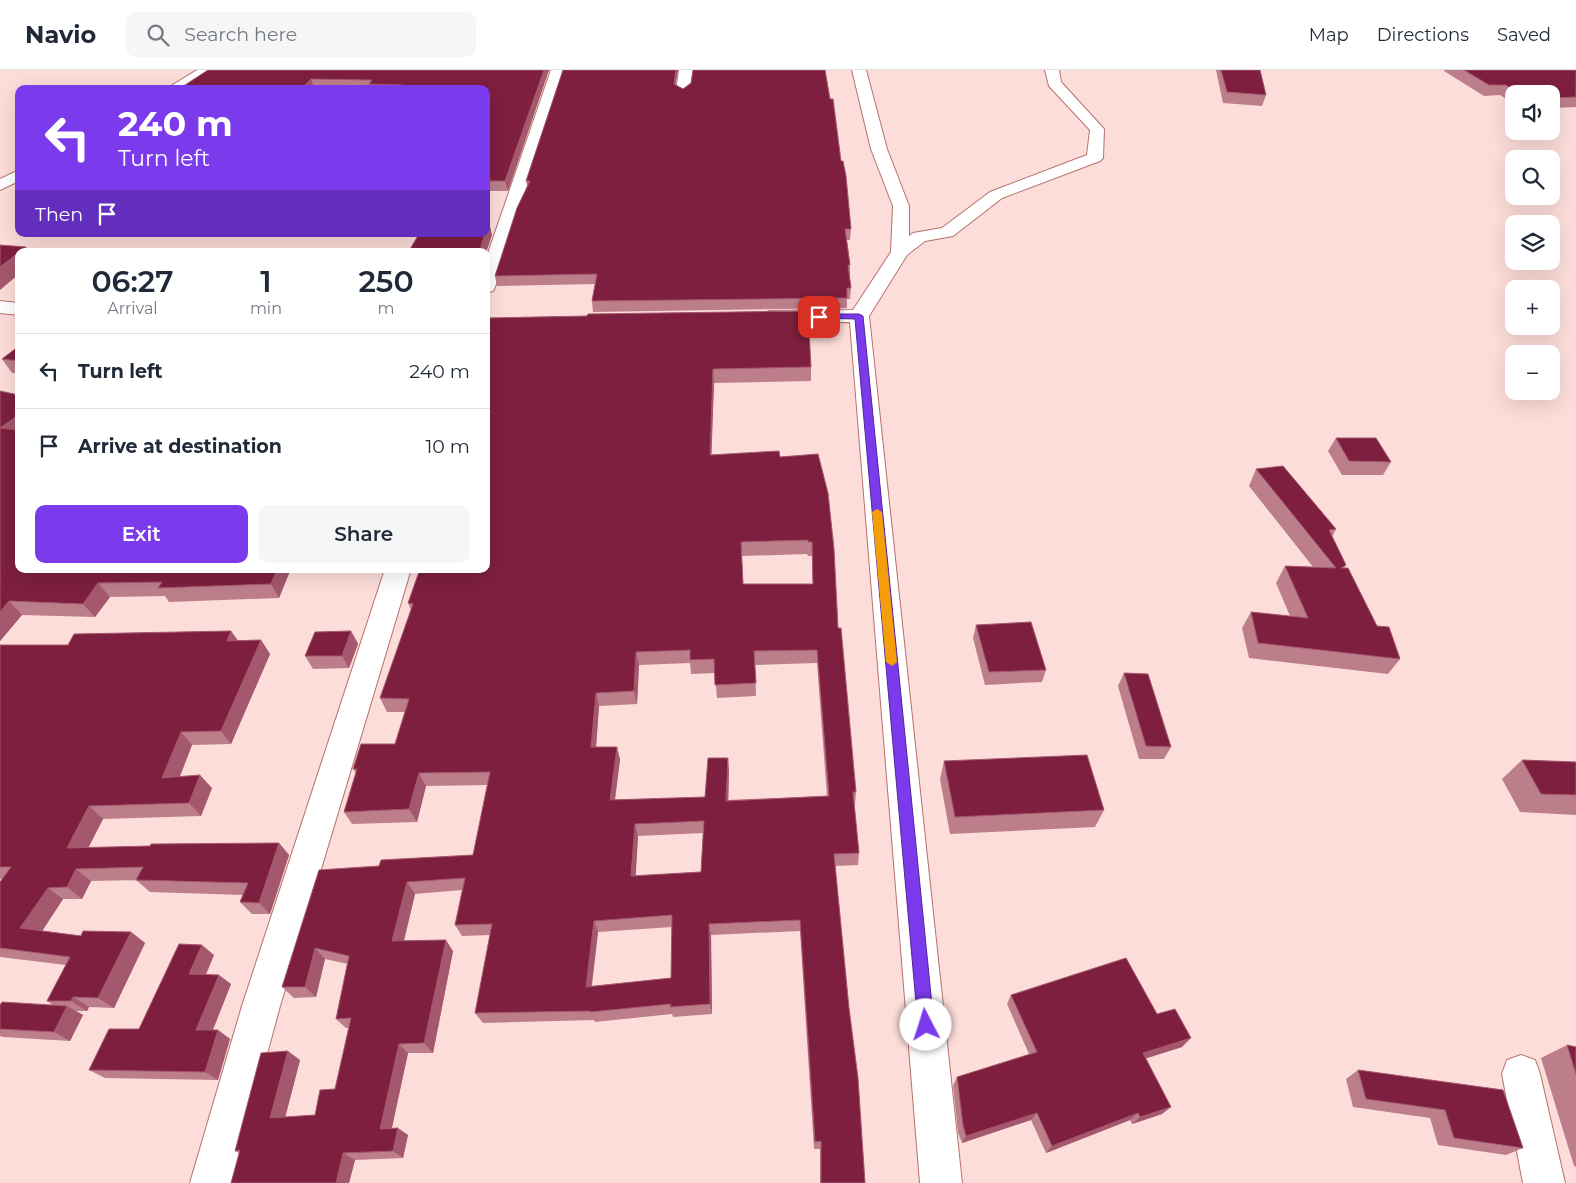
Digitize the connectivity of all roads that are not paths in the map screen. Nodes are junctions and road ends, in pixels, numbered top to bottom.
1 (207, 70) edge
2 (558, 70) edge
3 (686, 70) edge
4 (859, 70) edge
5 (1052, 70) edge
6 (181, 85) edge
7 (683, 92) edge
8 (15, 177) edge
9 (0, 185) edge
10 (900, 252) junction
11 (490, 275) edge
12 (0, 307) edge
13 (15, 309) edge
14 (859, 316) junction
15 (751, 318) edge
16 (397, 573) edge
17 (1521, 1074) dead end
18 (211, 1183) edge
19 (941, 1183) edge
20 (1544, 1183) edge

1 - 6 street
2 - 11 street
3 - 7 street
4 - 10 street
5 - 10 street
8 - 9 street
10 - 14 street
12 - 13 street
14 - 15 street
14 - 19 street
16 - 18 street
17 - 20 street

